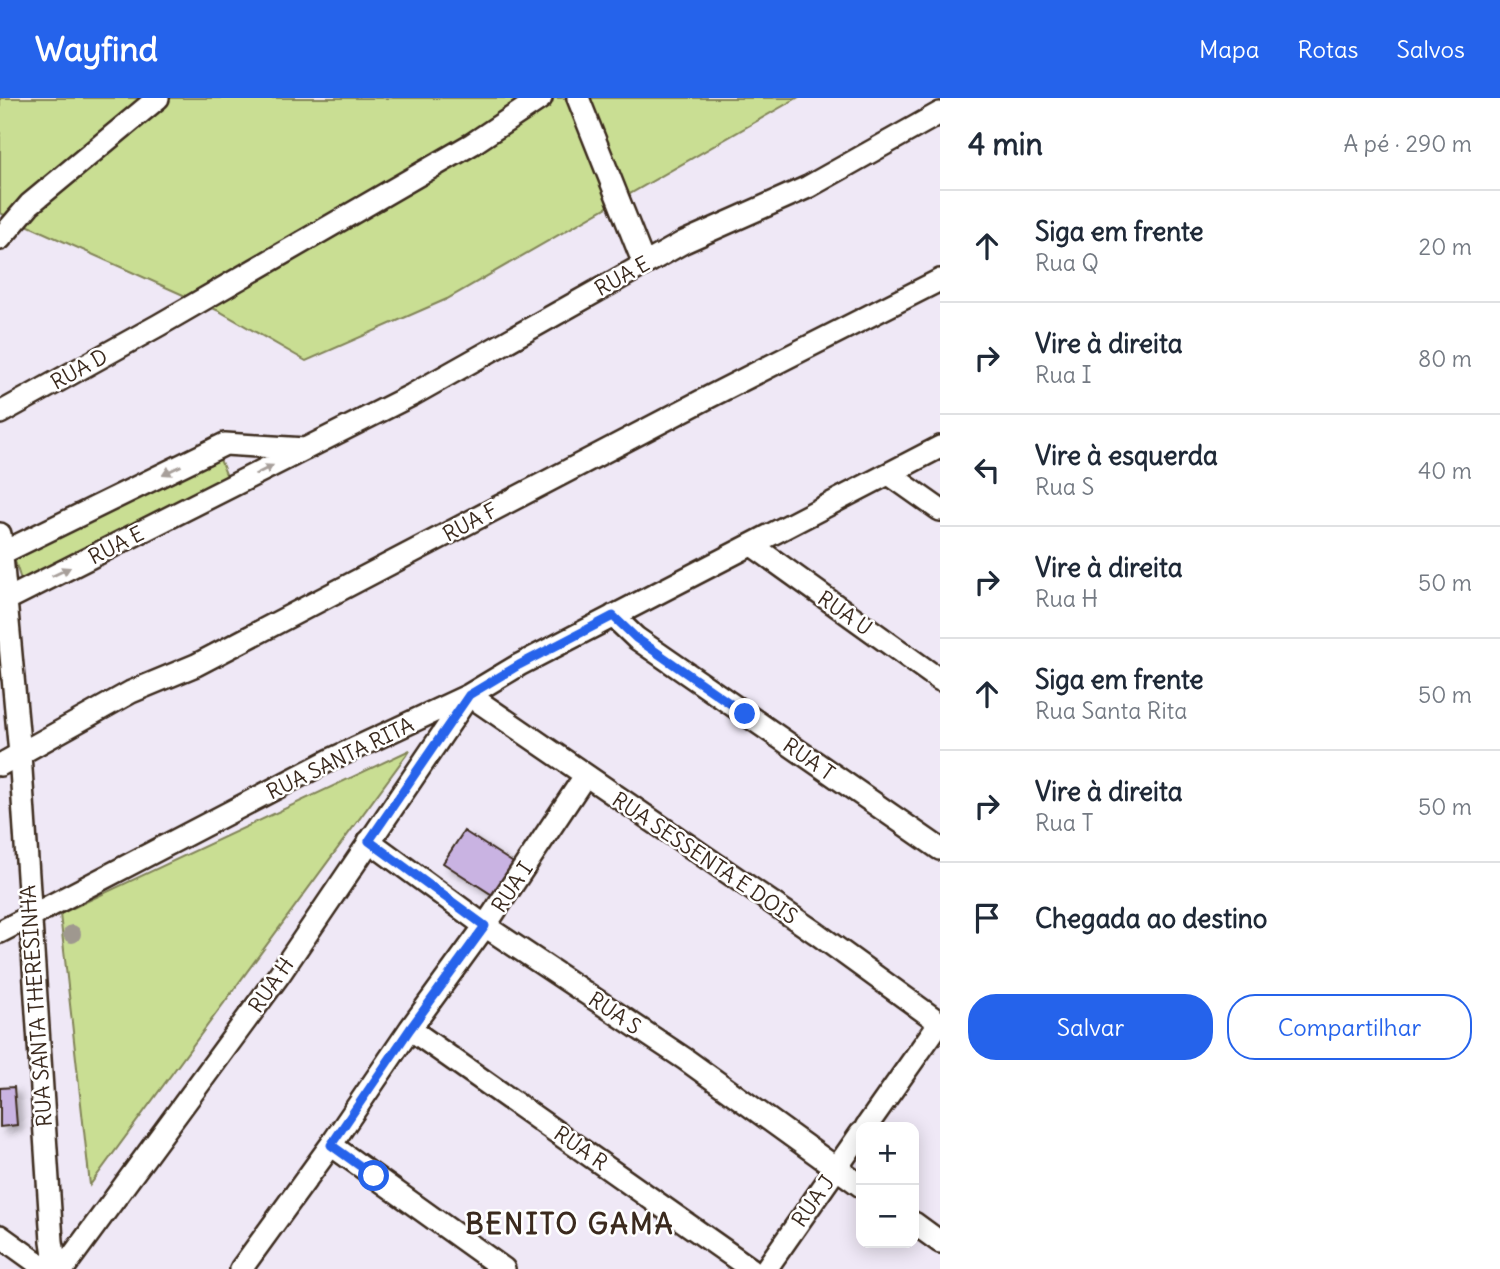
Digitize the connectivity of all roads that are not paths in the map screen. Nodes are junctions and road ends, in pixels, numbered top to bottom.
1 (158, 98) edge
2 (541, 98) edge
3 (578, 98) edge
4 (940, 113) edge
5 (0, 239) edge
6 (644, 264) junction
7 (940, 280) edge
8 (0, 413) edge
9 (940, 447) edge
10 (307, 449) junction
11 (889, 474) junction
12 (940, 510) edge
13 (751, 545) junction
14 (1, 547) edge
15 (3, 601) edge
16 (613, 616) junction
17 (940, 680) edge
18 (469, 695) junction
19 (20, 754) junction
20 (0, 765) edge
21 (585, 776) junction
22 (369, 841) junction
23 (940, 849) edge
24 (30, 917) junction
25 (485, 926) junction
26 (0, 932) edge
27 (940, 1022) edge
28 (410, 1029) junction
29 (870, 1122) edge
30 (856, 1140) edge
31 (331, 1145) junction
32 (837, 1168) junction
33 (860, 1185) edge
34 (919, 1227) edge
35 (0, 1236) edge
36 (940, 1242) edge
37 (251, 1265) edge
38 (46, 1269) edge
39 (56, 1269) edge
40 (64, 1269) edge
41 (504, 1269) edge
42 (751, 1269) edge
43 (766, 1269) edge

1 - 5 street
2 - 8 street, RUA D
3 - 6 street
4 - 6 street, RUA E
6 - 10 street, RUA E
7 - 19 street, RUA F
9 - 11 street, RUA SANTA RITA
10 -> 14 street, RUA E
15 -> 10 street, RUA E
11 - 12 street
11 - 13 street, RUA SANTA RITA
13 - 16 street, RUA SANTA RITA
13 - 17 street, RUA U
14 - 15 street, RUA SANTA THERESINHA
15 - 19 street, RUA SANTA THERESINHA
16 - 18 street, RUA SANTA RITA
16 - 23 street, RUA T
18 - 21 street, RUA SESSENTA E DOIS
18 - 22 street, RUA H
18 - 24 street, RUA SANTA RITA
19 - 20 street, RUA F
19 - 24 street, RUA SANTA THERESINHA
21 - 25 street, RUA I
21 - 27 street, RUA SESSENTA E DOIS
22 - 25 street, RUA S
22 - 40 street, RUA H
24 - 26 street, RUA SANTA RITA
24 - 39 street, RUA SANTA THERESINHA
25 - 28 street, RUA I
25 - 32 street, RUA S
27 - 29 street
28 - 31 street, RUA I
28 - 42 street, RUA R
30 - 32 street, RUA J
31 - 37 street, RUA I
31 - 41 street
32 - 33 street, RUA S
32 - 43 street, RUA J
34 - 36 street
35 - 38 street

